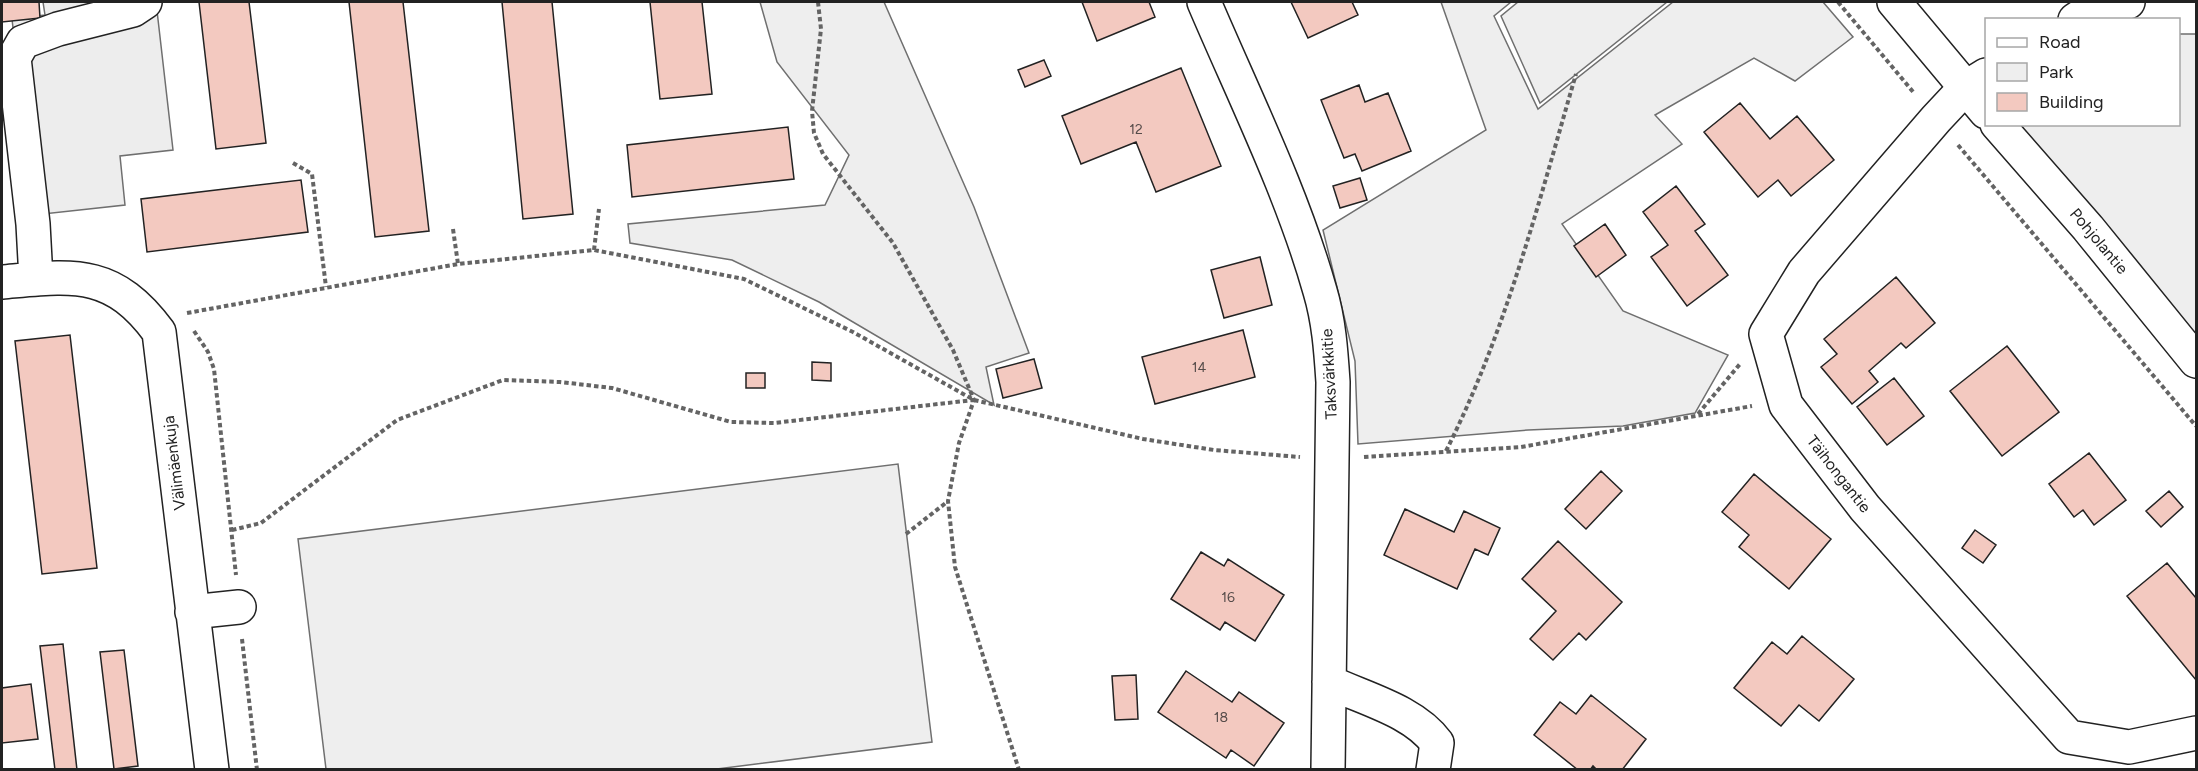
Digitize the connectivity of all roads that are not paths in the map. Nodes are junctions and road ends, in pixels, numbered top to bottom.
1 (145, 2) edge
2 (1204, 2) edge
3 (1894, 2) edge
4 (2128, 2) edge
5 (2078, 18) edge
6 (1976, 82) edge
7 (1985, 109) edge
8 (1999, 126) edge
9 (36, 279) junction
10 (2, 282) edge
11 (2196, 361) edge
12 (239, 607) road end
13 (192, 612) junction
14 (1329, 682) junction
15 (2196, 733) edge
16 (212, 770) edge
17 (1328, 770) edge
18 (1433, 770) edge

1 - 9 street
2 - 14 street, Taksvärkkitie
3 - 6 street
4 - 5 street
6 - 7 street
6 - 15 street, Täihongantie
8 - 11 street, Pohjolantie
9 - 10 street
9 - 13 street, Välimäenkuja
12 - 13 street
13 - 16 street, Välimäenkuja
14 - 17 street, Taksvärkkitie
14 - 18 street

